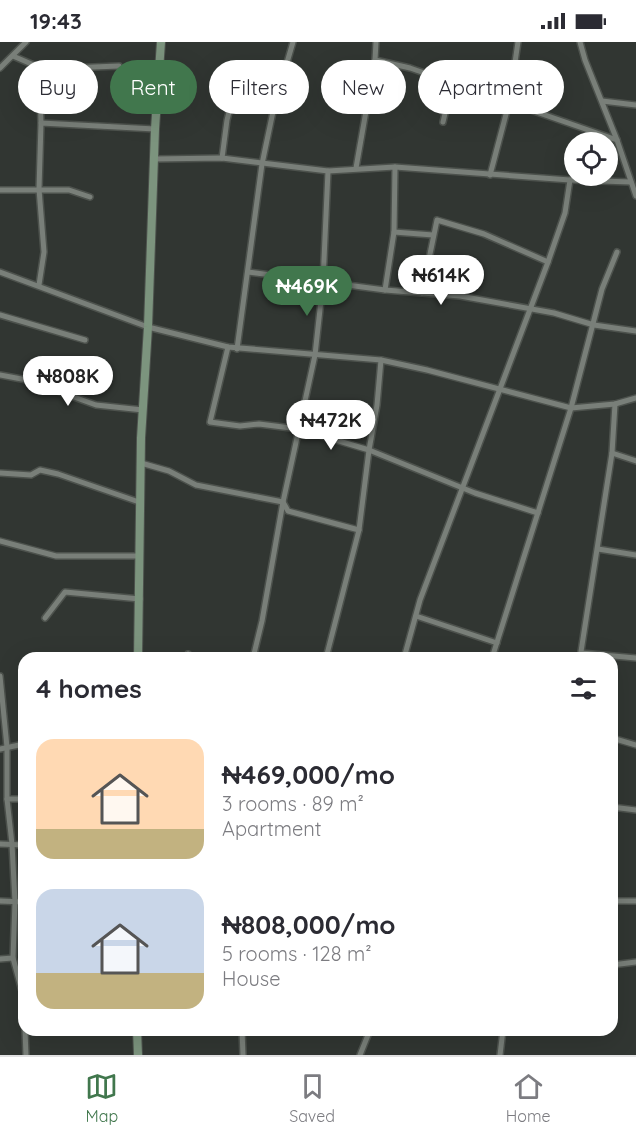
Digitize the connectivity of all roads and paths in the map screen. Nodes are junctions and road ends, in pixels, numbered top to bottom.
1 (26, 42) edge
2 (161, 42) edge
3 (293, 42) edge
4 (376, 42) edge
5 (518, 42) edge
6 (580, 42) edge
7 (13, 56) junction
8 (22, 60) edge
9 (375, 60) edge
10 (515, 60) edge
11 (0, 68) edge
12 (602, 101) junction
13 (636, 105) edge
14 (41, 114) edge
15 (229, 114) edge
16 (366, 114) edge
17 (445, 114) edge
18 (506, 114) edge
19 (541, 114) edge
20 (443, 122) dead end
21 (41, 123) junction
22 (155, 129) junction
23 (594, 132) edge
24 (614, 132) edge
25 (618, 143) edge
26 (222, 158) junction
27 (154, 159) junction
28 (262, 164) junction
29 (395, 167) junction
30 (356, 168) junction
31 (328, 171) junction
32 (490, 174) junction
33 (564, 180) edge
34 (618, 182) edge
35 (631, 182) junction
36 (569, 186) edge
37 (0, 189) edge
38 (39, 189) junction
39 (636, 196) edge
40 (90, 197) dead end
41 (394, 232) junction
42 (433, 235) junction
43 (617, 252) dead end
44 (548, 262) junction
45 (0, 272) edge
46 (248, 272) junction
47 (323, 282) junction
48 (39, 285) junction
49 (385, 290) junction
50 (423, 293) junction
51 (530, 309) junction
52 (0, 315) edge
53 (594, 325) junction
54 (148, 327) junction
55 (636, 331) edge
56 (86, 340) dead end
57 (228, 347) junction
58 (237, 349) junction
59 (315, 355) junction
60 (381, 360) junction
61 (0, 375) edge
62 (500, 390) junction
63 (636, 398) edge
64 (615, 404) junction
65 (571, 408) junction
66 (143, 410) junction
67 (299, 429) junction
68 (369, 450) junction
69 (612, 453) junction
70 (636, 461) edge
71 (141, 463) junction
72 (0, 473) edge
73 (461, 488) junction
74 (139, 502) junction
75 (283, 502) junction
76 (538, 513) junction
77 (359, 530) junction
78 (0, 541) edge
79 (598, 549) junction
80 (636, 555) edge
81 (139, 556) junction
82 (140, 599) junction
83 (416, 616) junction
84 (45, 618) dead end
85 (497, 643) junction
86 (138, 652) edge
87 (254, 652) edge
88 (328, 652) edge
89 (406, 652) edge
90 (494, 652) edge
91 (582, 652) edge
92 (618, 657) edge
93 (636, 658) edge
94 (0, 676) edge
95 (2, 718) edge
96 (618, 740) edge
97 (636, 745) edge
98 (18, 746) edge
99 (7, 747) junction
100 (0, 749) edge
101 (7, 799) junction
102 (18, 799) edge
103 (618, 808) edge
104 (636, 810) edge
105 (0, 844) edge
106 (12, 844) junction
107 (18, 844) edge
108 (0, 901) edge
109 (618, 901) edge
110 (15, 902) junction
111 (636, 902) edge
112 (13, 958) junction
113 (0, 959) edge
114 (636, 962) edge
115 (618, 964) edge
116 (18, 976) edge
117 (25, 1036) edge
118 (137, 1036) edge
119 (242, 1036) edge
120 (368, 1036) edge
121 (502, 1036) edge
122 (26, 1055) edge
123 (138, 1055) edge
124 (243, 1055) edge
125 (360, 1055) edge
126 (500, 1055) edge

1 - 7 street
2 - 22 street
3 - 28 street
4 - 9 street
5 - 10 street
6 - 12 street
7 - 8 street
7 - 11 street
12 - 13 street
12 - 24 street
14 - 21 street
15 - 26 street
16 - 30 street
17 - 20 street
18 - 32 street
19 - 23 street
21 - 22 street
21 - 38 street
22 - 27 street
25 - 35 street
26 - 27 street
26 - 28 street
27 - 54 street
28 - 31 street
28 - 46 street
29 - 30 street
29 - 32 street
29 - 41 street
30 - 31 street
31 - 47 street
32 - 33 street
34 - 35 street
35 - 39 street
36 - 44 street
37 - 38 street
38 - 40 street
38 - 48 street
41 - 42 street
41 - 49 street
42 - 44 street
42 - 50 street
43 - 53 street
44 - 51 street
45 - 48 street
46 - 47 street
46 - 58 street
47 - 49 street
47 - 59 street
48 - 54 street
49 - 50 street
50 - 51 street
51 - 53 street
51 - 62 street
52 - 56 street
53 - 55 street
53 - 65 street
54 - 57 street
54 - 66 street
57 - 58 street
57 - 67 street
58 - 59 street
59 - 60 street
59 - 67 street
60 - 62 street
60 - 68 street
61 - 66 street
62 - 65 street
62 - 73 street
63 - 64 street
64 - 65 street
64 - 69 street
65 - 76 street
66 - 71 street
67 - 68 street
67 - 75 street
68 - 73 street
68 - 77 street
69 - 70 street
69 - 79 street
71 - 74 street
71 - 75 street
72 - 74 street
73 - 76 street
73 - 83 street
74 - 81 street
75 - 77 street
75 - 87 street
76 - 85 street
77 - 88 street
78 - 81 street
79 - 80 street
79 - 91 street
81 - 82 street
82 - 84 street
82 - 86 street
83 - 85 street
83 - 89 street
85 - 90 street
92 - 93 street
94 - 95 street
95 - 99 street
96 - 97 street
98 - 99 street
99 - 100 street
99 - 101 street
101 - 102 street
101 - 106 street
103 - 104 street
105 - 106 street
106 - 107 street
106 - 110 street
108 - 110 street
109 - 111 street
110 - 112 street
112 - 113 street
112 - 116 street
114 - 115 street
117 - 122 street
118 - 123 street
119 - 124 street
120 - 125 street
121 - 126 street

